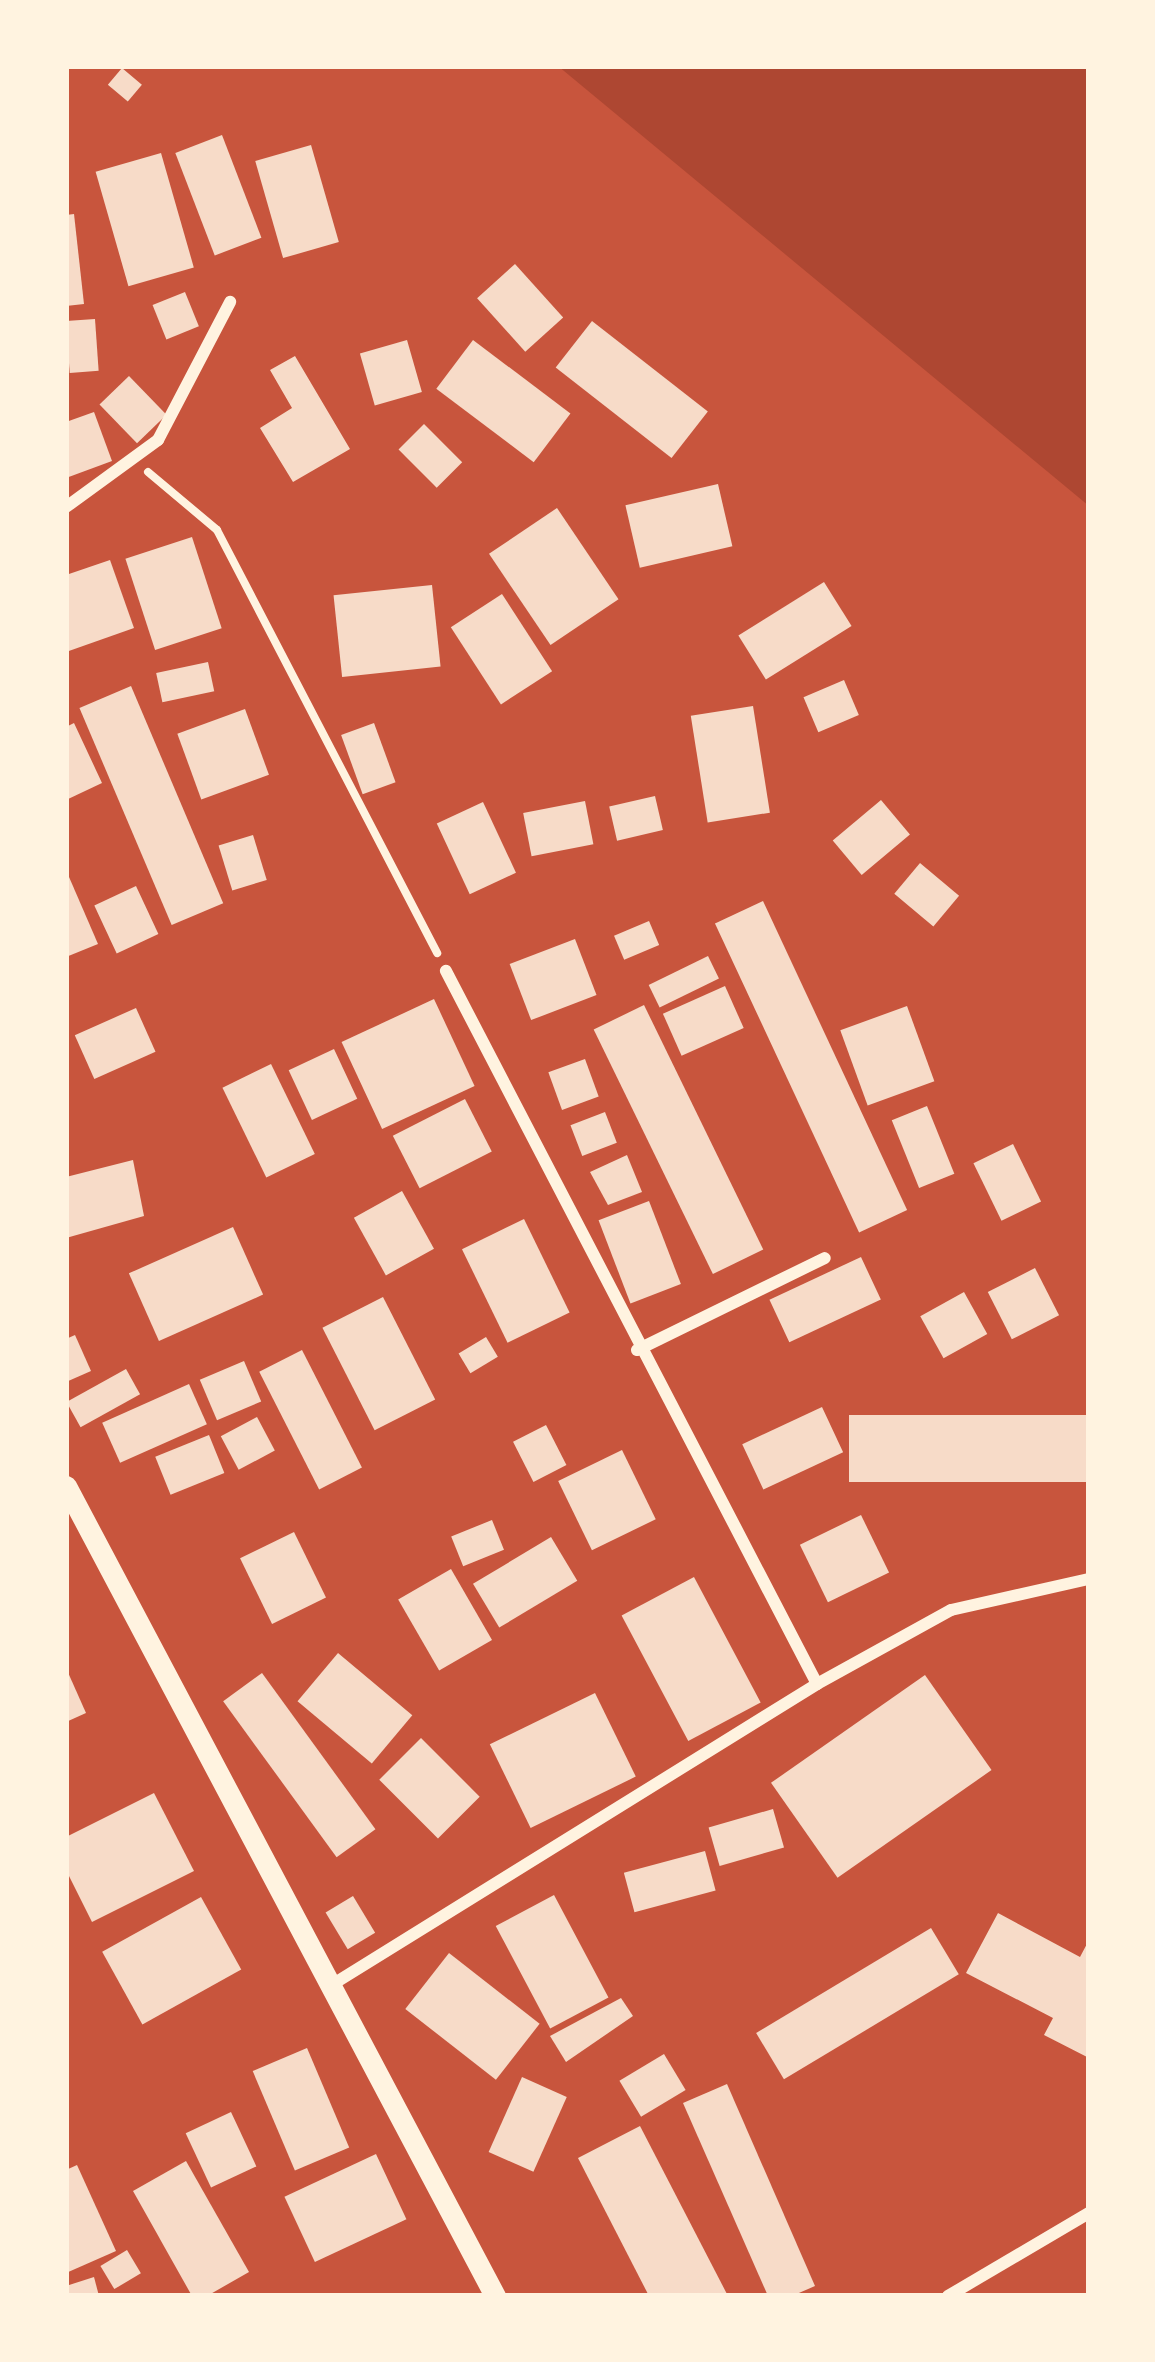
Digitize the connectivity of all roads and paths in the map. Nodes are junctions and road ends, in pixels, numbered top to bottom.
1 (230, 302) dead end
2 (138, 464) junction
3 (66, 508) edge
4 (446, 971) joint
5 (825, 1258) dead end
6 (637, 1350) junction
7 (66, 1486) edge
8 (1089, 1580) edge
9 (817, 1684) junction
10 (329, 1987) junction
11 (1089, 2213) edge
12 (494, 2296) edge
13 (948, 2296) edge

1 - 2 street
2 - 3 street
2 - 4 path
4 - 6 street
5 - 6 street
6 - 9 street
7 - 10 street
8 - 9 street
9 - 10 street
10 - 12 street
11 - 13 street

